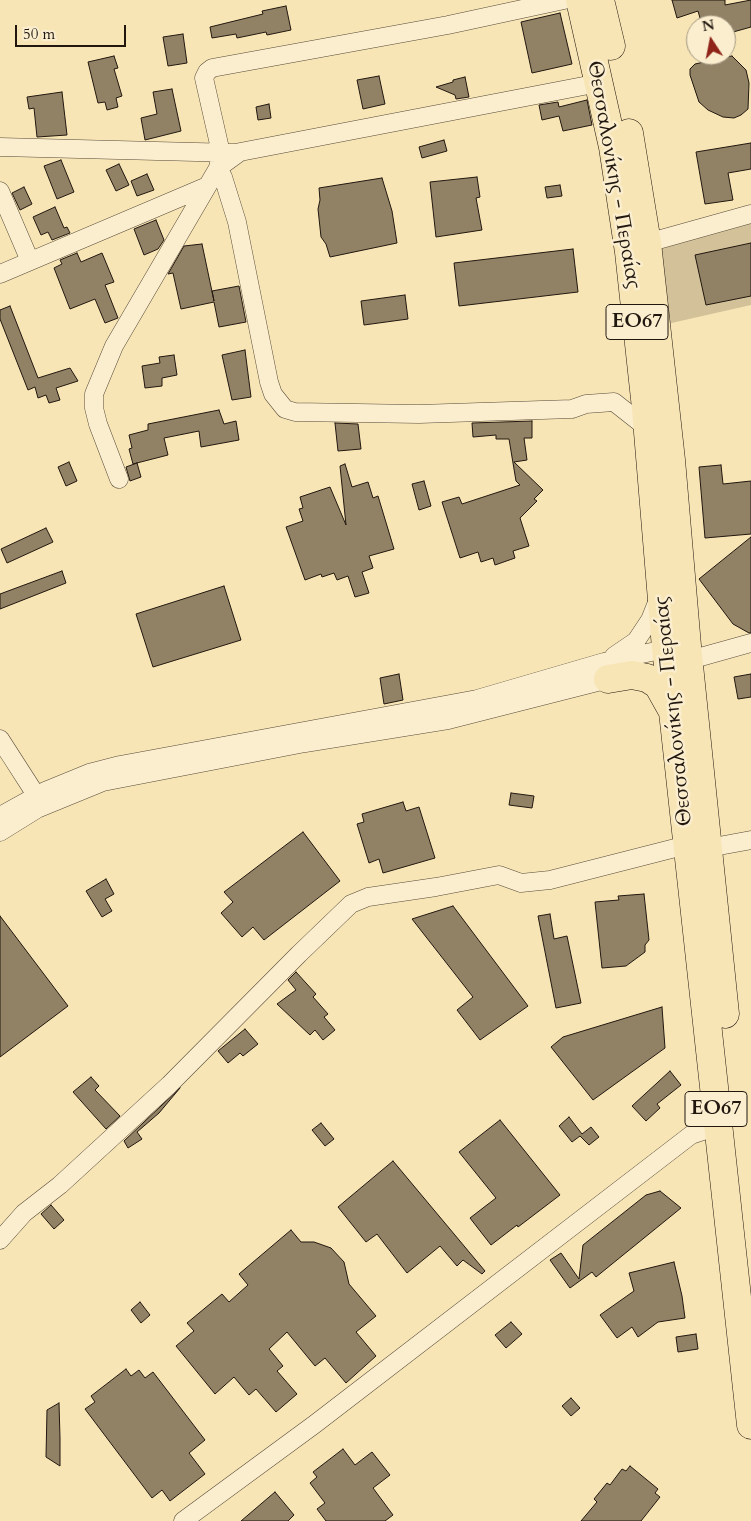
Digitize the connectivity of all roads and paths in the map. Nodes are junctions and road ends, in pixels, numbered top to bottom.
1 (564, 0) edge
2 (580, 0) edge
3 (600, 0) edge
4 (599, 82) junction
5 (0, 147) edge
6 (219, 161) junction
7 (205, 187) junction
8 (0, 192) edge
9 (751, 214) edge
10 (648, 243) junction
11 (30, 261) junction
12 (0, 274) edge
13 (647, 428) junction
14 (119, 479) dead end
15 (662, 587) junction
16 (751, 643) edge
17 (677, 655) junction
18 (606, 670) junction
19 (673, 711) junction
20 (0, 739) edge
21 (36, 795) junction
22 (0, 816) edge
23 (0, 832) edge
24 (751, 840) edge
25 (697, 846) junction
26 (718, 1126) junction
27 (0, 1240) edge
28 (751, 1259) edge
29 (751, 1425) edge
30 (183, 1521) edge

1 - 6 street
2 - 4 main road, Θεσσαλονίκης - Περαίας / ΕΟ67
3 - 10 main road, Θεσσαλονίκης - Περαίας / ΕΟ67
4 - 6 street
4 - 13 main road, Θεσσαλονίκης - Περαίας / ΕΟ67
5 - 6 street
6 - 7 street
6 - 13 street
7 - 11 street
7 - 14 street
8 - 11 street
9 - 10 street
10 - 17 main road, Θεσσαλονίκης - Περαίας / ΕΟ67
11 - 12 street
13 - 15 main road, Θεσσαλονίκης - Περαίας / ΕΟ67
15 - 17 main road, Θεσσαλονίκης - Περαίας / ΕΟ67
15 - 18 street
16 - 17 street
17 - 18 street
17 - 19 main road, Θεσσαλονίκης - Περαίας / ΕΟ67
17 - 25 main road, Θεσσαλονίκης - Περαίας / ΕΟ67
18 - 19 main road
18 - 21 street
18 - 23 street
19 - 25 main road, Θεσσαλονίκης - Περαίας / ΕΟ67
20 - 21 street
21 - 22 street
24 - 25 street
25 - 26 main road, Θεσσαλονίκης - Περαίας / ΕΟ67
25 - 27 street
25 - 28 main road, Θεσσαλονίκης - Περαίας / ΕΟ67
26 - 29 main road, Θεσσαλονίκης - Περαίας / ΕΟ67
26 - 30 street

